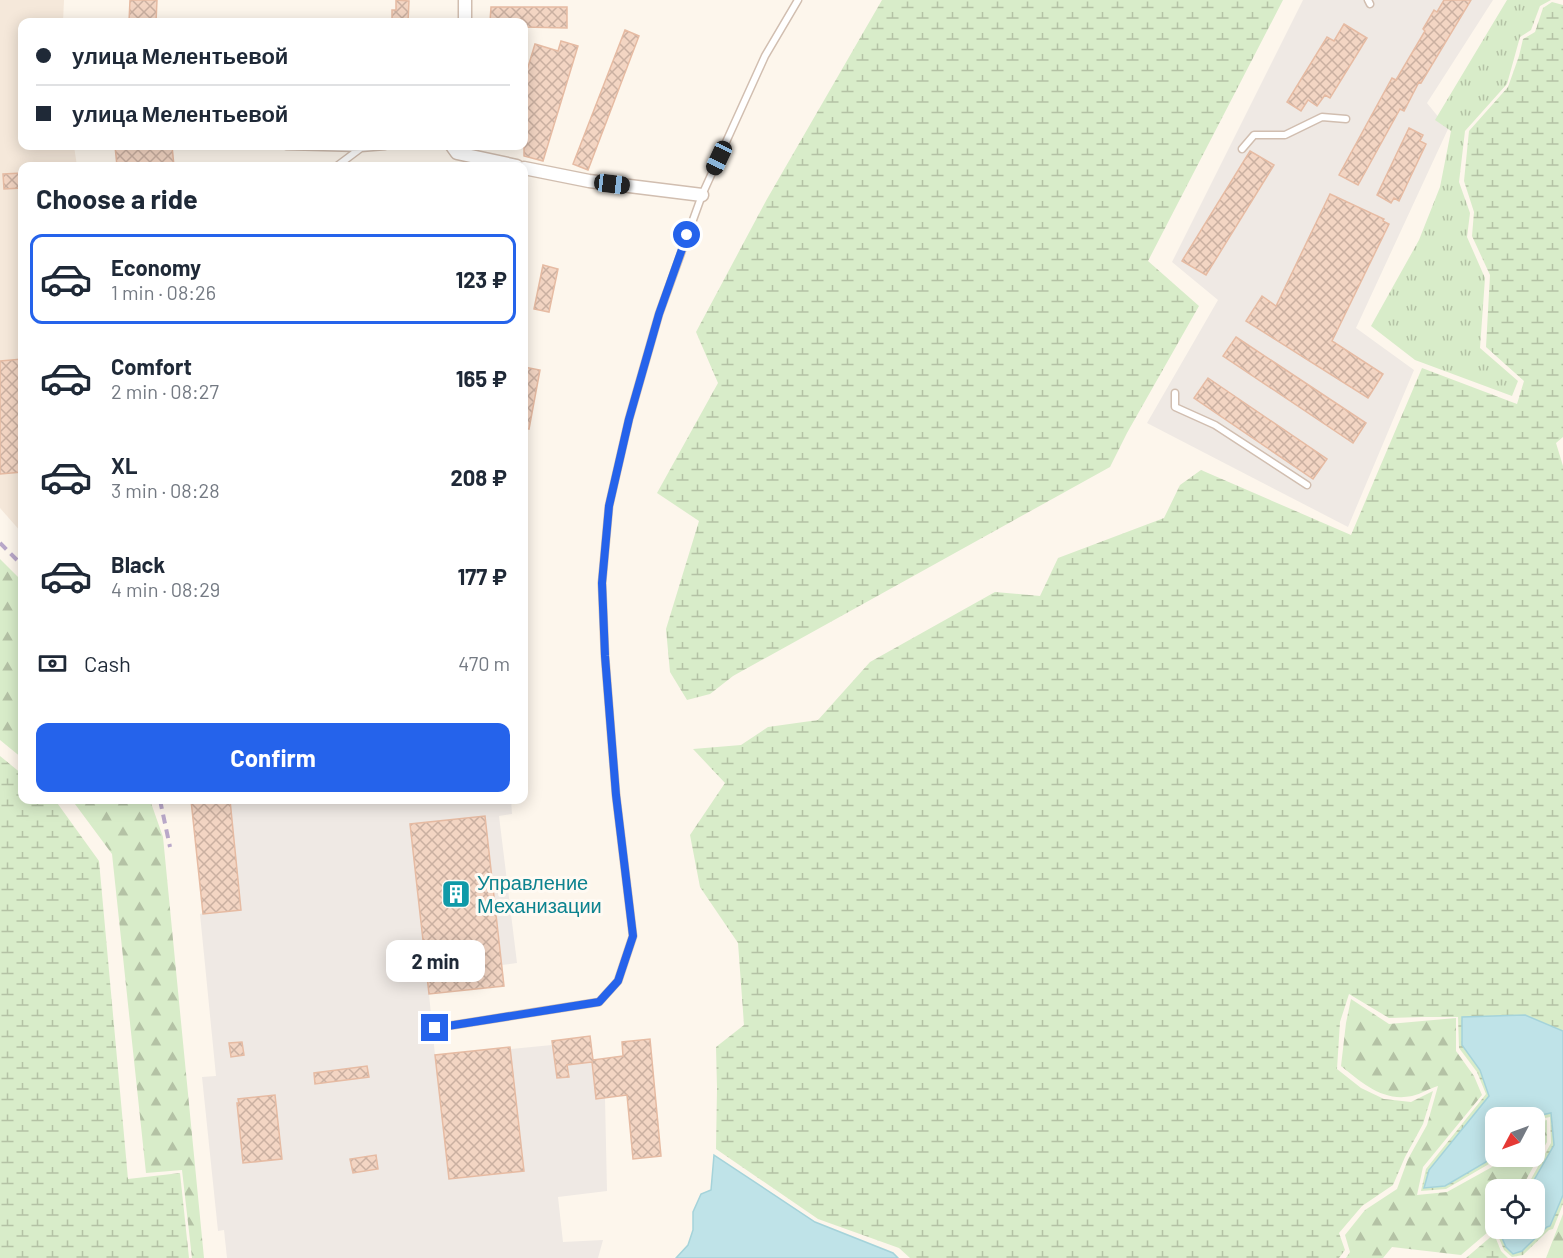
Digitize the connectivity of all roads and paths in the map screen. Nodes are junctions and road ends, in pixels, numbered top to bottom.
1 (465, 0) edge
2 (798, 0) edge
3 (465, 18) edge
4 (1346, 119) dead end
5 (1242, 148) dead end
6 (358, 150) edge
7 (455, 150) edge
8 (342, 162) edge
9 (499, 162) edge
10 (528, 169) edge
11 (702, 195) junction
12 (1175, 393) dead end
13 (1307, 485) dead end
14 (435, 1028) dead end

1 - 3 street
2 - 11 lane
4 - 5 lane
6 - 8 lane
7 - 9 street
10 - 11 street
11 - 14 lane
12 - 13 lane

